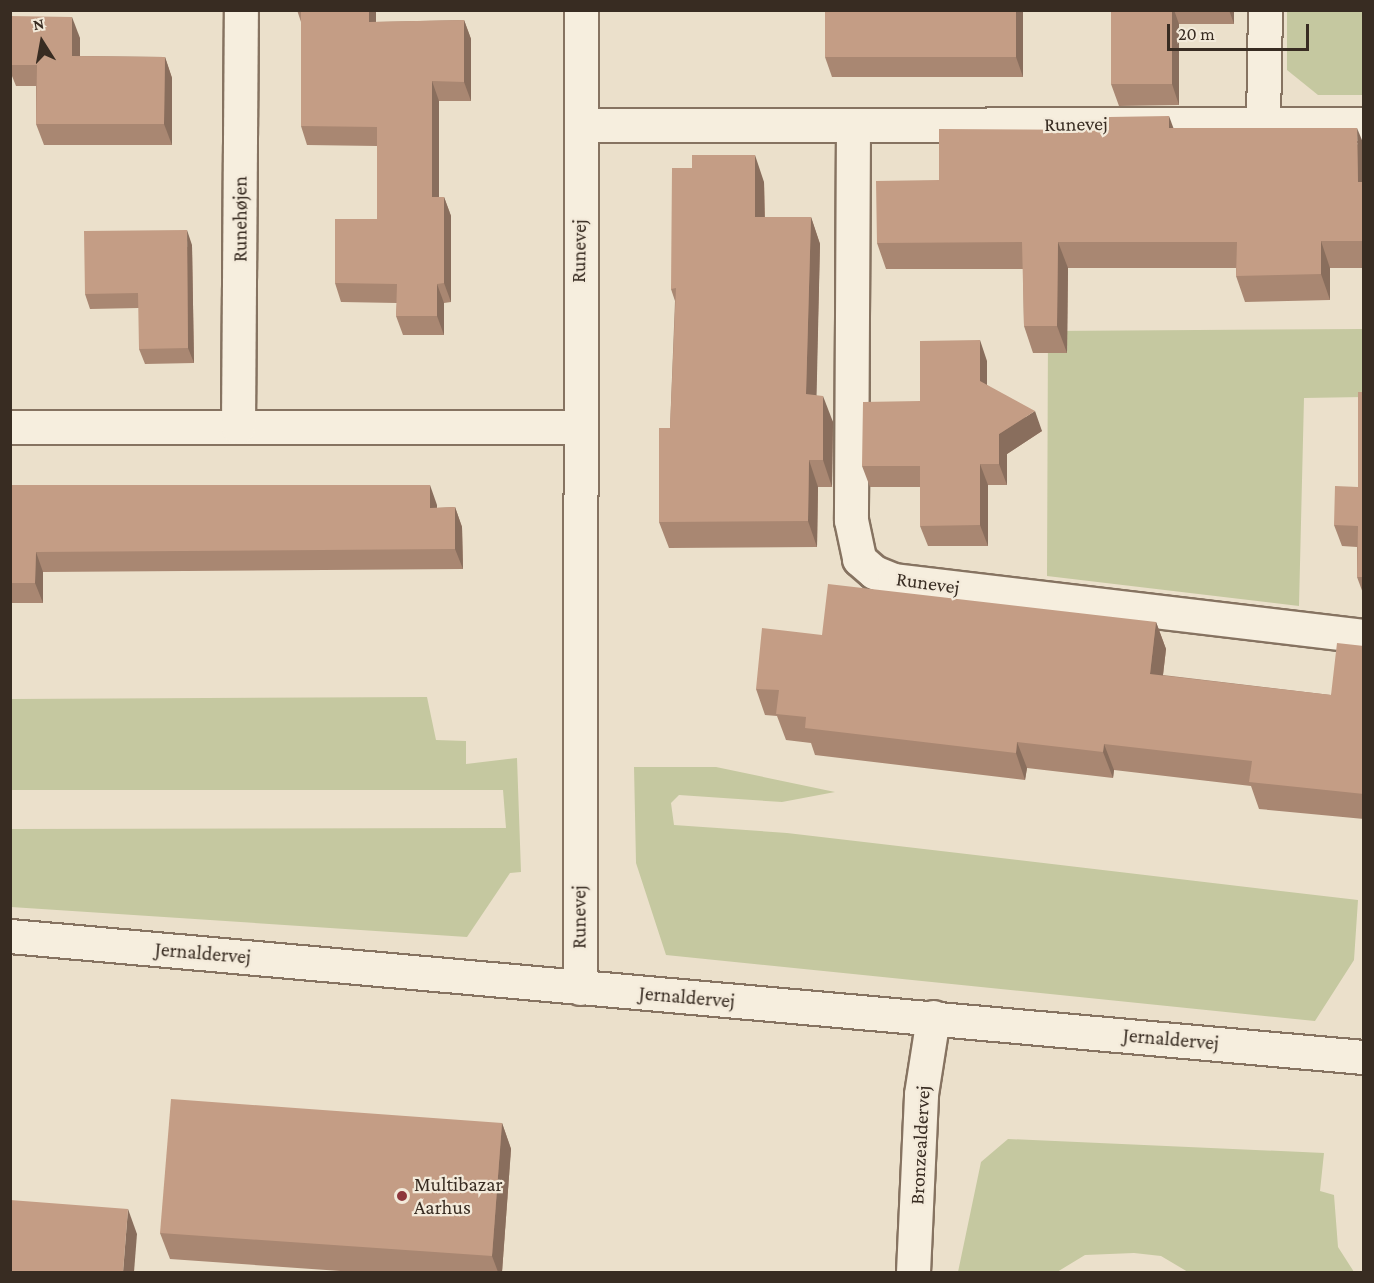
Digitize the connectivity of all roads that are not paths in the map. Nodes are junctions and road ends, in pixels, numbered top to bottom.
1 (242, 10) edge
2 (581, 10) edge
3 (1265, 10) edge
4 (1263, 122) junction
5 (1364, 124) edge
6 (580, 125) junction
7 (853, 126) junction
8 (10, 427) edge
9 (238, 427) junction
10 (578, 427) junction
11 (1364, 636) edge
12 (10, 936) edge
13 (580, 988) junction
14 (933, 1017) junction
15 (1364, 1057) edge
16 (913, 1272) edge

1 - 9 street, Runehøjen
2 - 6 street, Runevej
3 - 4 street
4 - 5 street, Runevej
4 - 7 street, Runevej
6 - 7 street, Runevej
6 - 10 street, Runevej
7 - 11 street, Runevej
8 - 9 street
9 - 10 street
10 - 13 street, Runevej
12 - 13 street, Jernaldervej
13 - 14 street, Jernaldervej
14 - 15 street, Jernaldervej
14 - 16 street, Bronzealdervej

